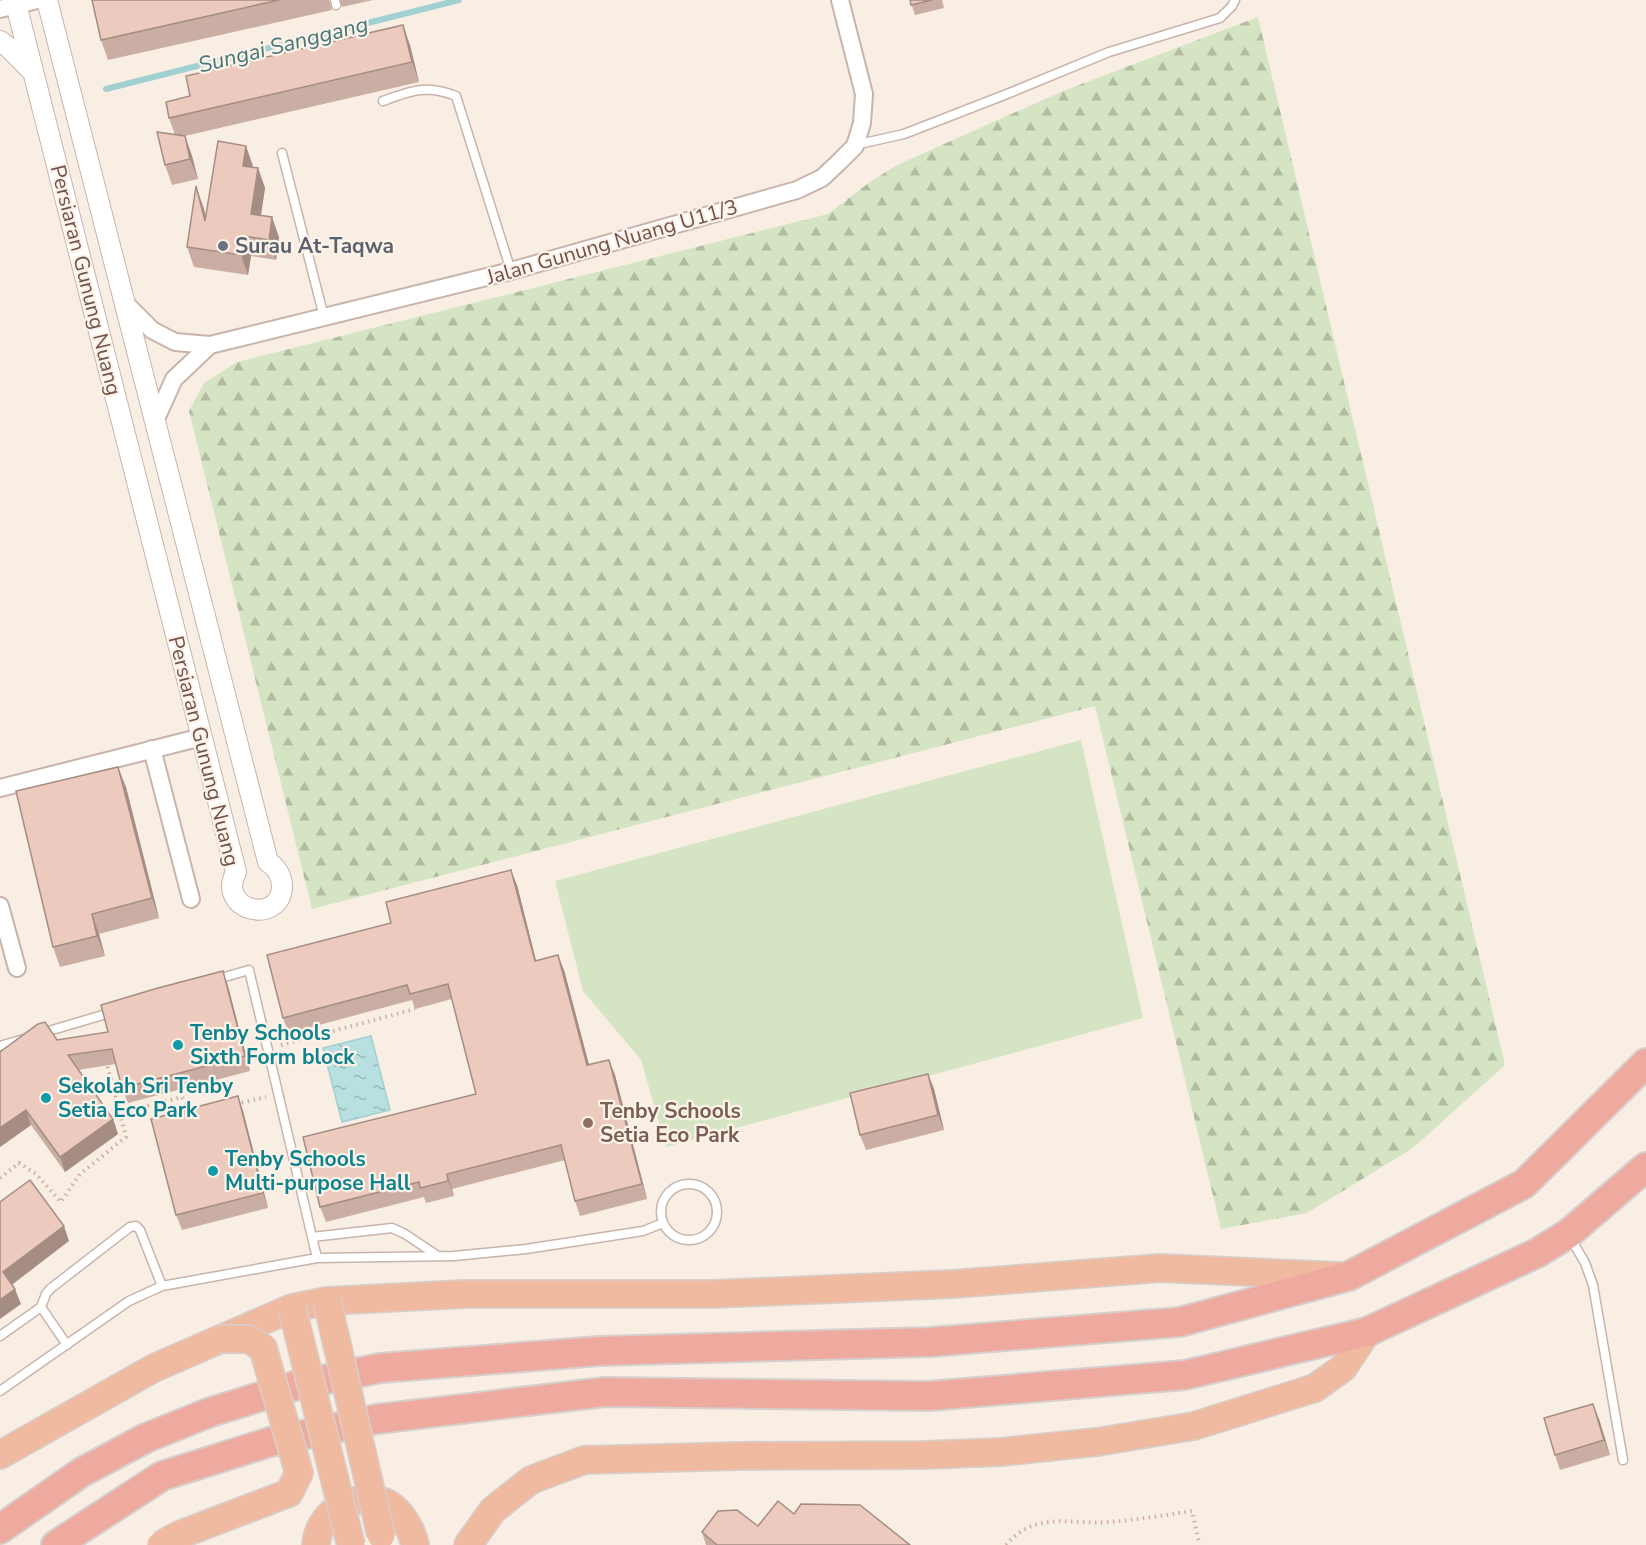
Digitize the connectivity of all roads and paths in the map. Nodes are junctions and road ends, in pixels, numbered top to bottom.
1 (37, 0) edge
2 (47, 0) edge
3 (840, 0) edge
4 (1235, 0) edge
5 (10, 5) edge
6 (0, 41) edge
7 (33, 73) junction
8 (382, 101) dead end
9 (855, 146) junction
10 (282, 153) dead end
11 (511, 271) junction
12 (125, 303) junction
13 (324, 317) junction
14 (210, 345) junction
15 (155, 421) junction
16 (202, 737) junction
17 (152, 749) junction
18 (0, 788) edge
19 (191, 899) dead end
20 (0, 906) edge
21 (16, 968) dead end
22 (205, 983) edge
23 (415, 1009) edge
24 (117, 1011) edge
25 (0, 1046) edge
26 (283, 1056) dead end
27 (106, 1060) edge
28 (1646, 1063) edge
29 (278, 1094) junction
30 (234, 1105) edge
31 (120, 1113) junction
32 (194, 1114) edge
33 (1646, 1167) edge
34 (0, 1178) edge
35 (663, 1223) junction
36 (1568, 1234) junction
37 (312, 1238) junction
38 (438, 1257) junction
39 (317, 1258) junction
40 (1349, 1276) junction
41 (162, 1286) junction
42 (327, 1301) junction
43 (41, 1307) junction
44 (292, 1308) junction
45 (1367, 1332) junction
46 (0, 1336) edge
47 (219, 1340) junction
48 (67, 1345) junction
49 (0, 1391) edge
50 (0, 1455) edge
51 (1623, 1460) dead end
52 (0, 1529) edge
53 (1199, 1542) dead end
54 (56, 1545) edge
55 (161, 1545) edge
56 (316, 1545) edge
57 (351, 1545) edge
58 (384, 1545) edge
59 (416, 1545) edge
60 (468, 1545) edge
61 (1006, 1545) edge

1 - 5 street
2 - 12 street, Persiaran Gunung Nuang
3 - 9 street
4 - 9 lane
5 - 7 street, Persiaran Gunung Nuang
6 - 7 street
7 - 16 street, Persiaran Gunung Nuang
8 - 11 lane
9 - 11 street, Jalan Gunung Nuang U11/3
10 - 13 lane
11 - 13 street, Jalan Gunung Nuang U11/3
12 - 14 street, Jalan Gunung Nuang U11/3
12 - 15 street, Persiaran Gunung Nuang
13 - 14 street, Jalan Gunung Nuang U11/3
14 - 15 street, Jalan Gunung Nuang U11/3
15 - 16 street, Persiaran Gunung Nuang
16 - 17 street
17 - 18 street
17 - 19 street
20 - 21 street
22 - 29 lane
23 - 26 path
24 - 25 lane
27 - 31 path
28 - 40 highway
29 - 30 path
29 - 37 lane
31 - 32 path
31 - 34 path
33 - 36 highway
35 - 35 lane
35 - 38 lane
36 - 45 highway
36 - 51 lane
37 - 38 lane
37 - 39 lane
38 - 39 lane
39 - 41 lane
40 - 42 highway
40 - 52 highway
41 - 43 lane
41 - 48 lane
42 - 44 highway
42 - 58 highway, bridge
43 - 46 lane
43 - 48 lane
44 - 47 highway, bridge
44 - 57 highway, bridge
45 - 54 highway
45 - 60 highway
47 - 50 highway
47 - 55 highway, bridge
48 - 49 lane
53 - 61 path
56 - 59 highway

